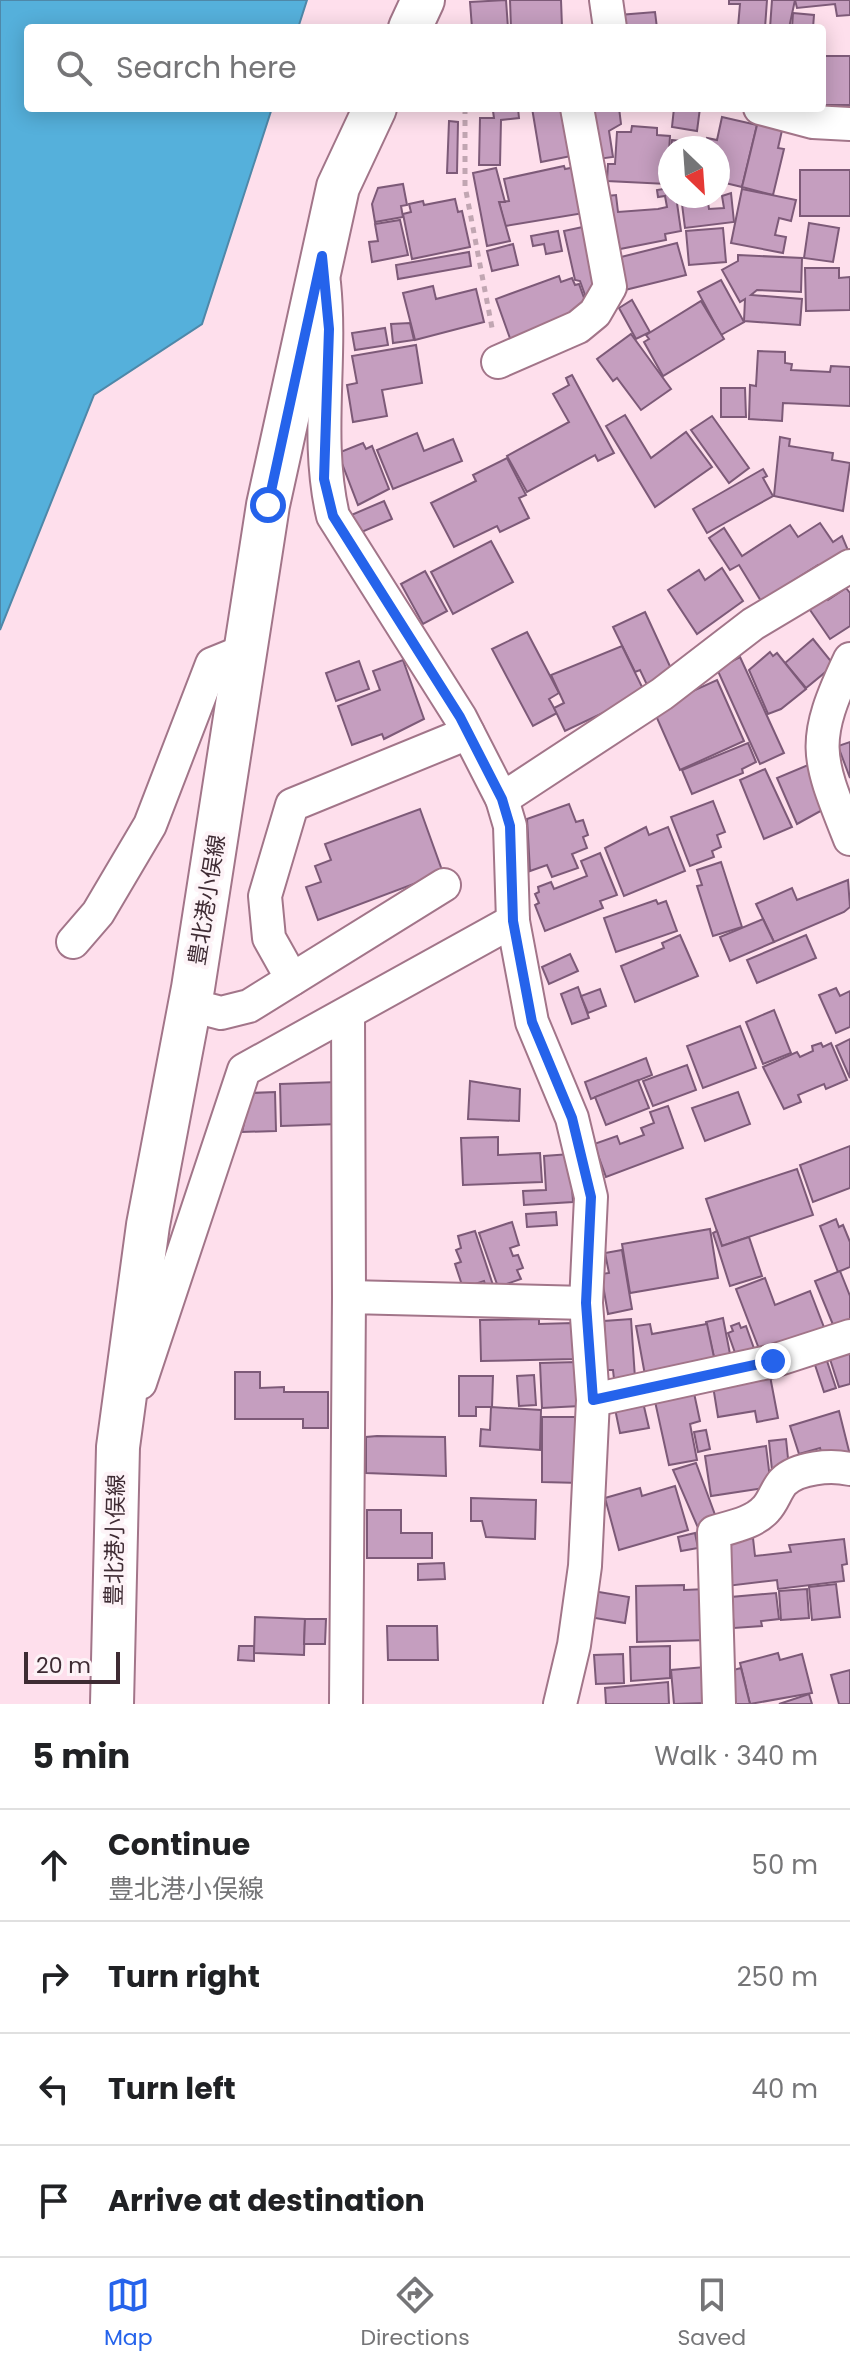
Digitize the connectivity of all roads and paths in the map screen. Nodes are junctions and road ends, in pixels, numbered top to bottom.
1 (423, 0) edge
2 (606, 0) edge
3 (412, 24) edge
4 (609, 24) edge
5 (373, 112) edge
6 (465, 112) edge
7 (578, 112) edge
8 (775, 112) edge
9 (850, 124) edge
10 (322, 256) junction
11 (498, 362) joint
12 (850, 566) edge
13 (244, 651) junction
14 (850, 659) edge
15 (468, 733) junction
16 (502, 799) junction
17 (850, 839) edge
18 (444, 885) dead end
19 (513, 921) junction
20 (73, 942) dead end
21 (292, 979) junction
22 (190, 1005) junction
23 (348, 1013) junction
24 (349, 1297) junction
25 (586, 1303) junction
26 (850, 1336) edge
27 (593, 1400) junction
28 (118, 1447) junction
29 (850, 1469) edge
30 (112, 1704) edge
31 (346, 1704) edge
32 (560, 1704) edge
33 (719, 1704) edge

1 - 3 main road
2 - 4 street
5 - 10 main road, 豊北港小俣線
6 - 11 path
7 - 11 street
8 - 9 street
10 - 13 main road, 豊北港小俣線
10 - 15 street
12 - 16 street
13 - 20 street
13 - 22 main road, 豊北港小俣線
14 - 17 street
15 - 16 street
15 - 21 street
16 - 19 street
18 - 21 street
19 - 23 street
19 - 25 street
21 - 22 street
22 - 28 main road, 豊北港小俣線
23 - 24 street
23 - 28 street
24 - 25 street
24 - 31 street
25 - 27 street
26 - 27 street
27 - 32 street
28 - 30 main road, 豊北港小俣線
29 - 33 street

